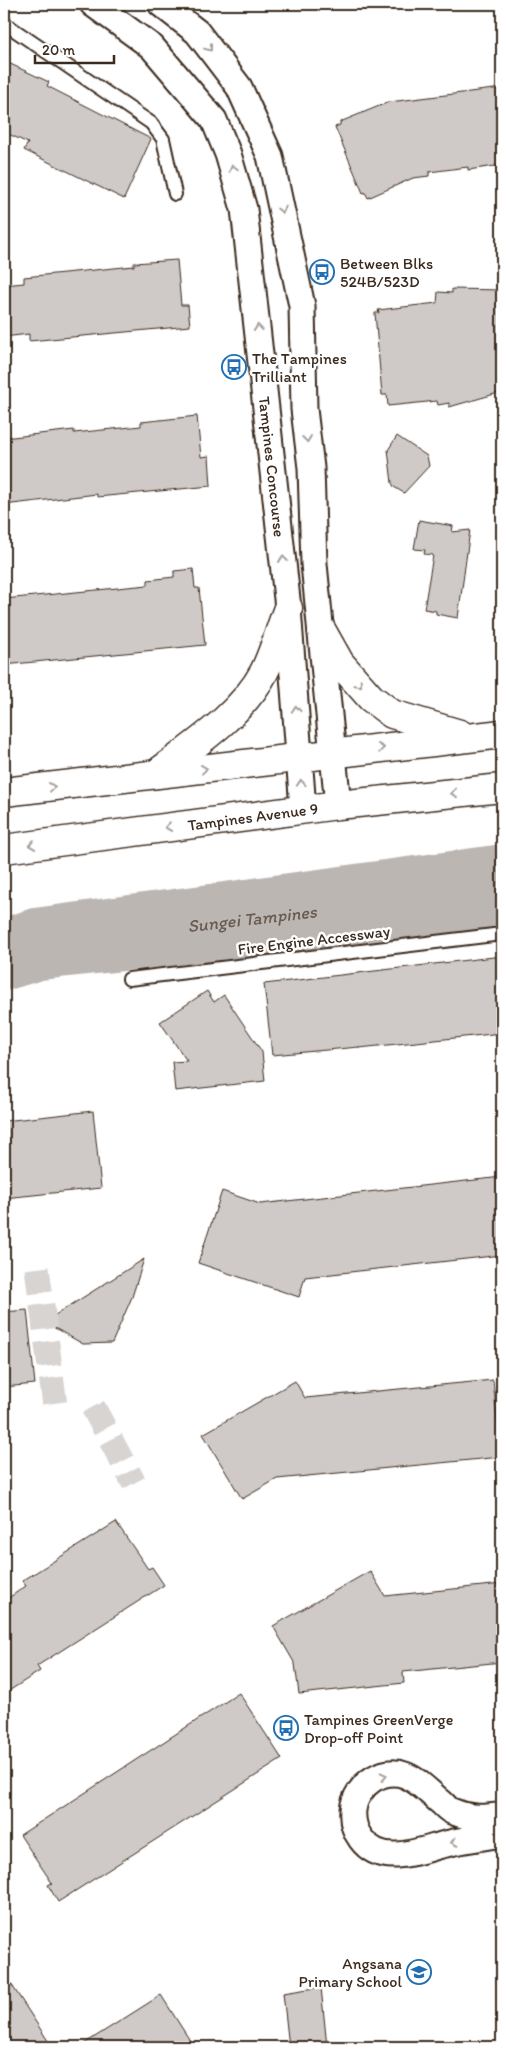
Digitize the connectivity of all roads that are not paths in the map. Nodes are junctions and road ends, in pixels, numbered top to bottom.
1 (93, 4) edge
2 (161, 4) edge
3 (4, 23) edge
4 (175, 194) dead end
5 (288, 608) junction
6 (322, 630) junction
7 (502, 734) edge
8 (471, 737) junction
9 (333, 753) junction
10 (299, 757) junction
11 (155, 775) junction
12 (502, 788) edge
13 (4, 792) edge
14 (338, 805) junction
15 (303, 809) junction
16 (4, 849) edge
17 (502, 934) edge
18 (129, 979) dead end
19 (502, 1815) edge
20 (502, 1834) edge

5 -> 1 street, Tampines Concourse
2 -> 6 street, Tampines Concourse
3 - 4 lane
10 -> 5 street, Tampines Concourse
5 - 11 main road
6 -> 8 main road
6 - 9 street, Tampines Concourse
7 - 8 main road
9 -> 8 main road
9 - 10 main road
9 - 14 street, Tampines Concourse
11 -> 10 main road
15 -> 10 street, Tampines Concourse
13 -> 11 main road
12 -> 14 main road, Tampines Avenue 9
14 - 15 main road, Tampines Avenue 9
15 -> 16 main road, Tampines Avenue 9
17 - 18 lane, Fire Engine Accessway
20 -> 19 street

